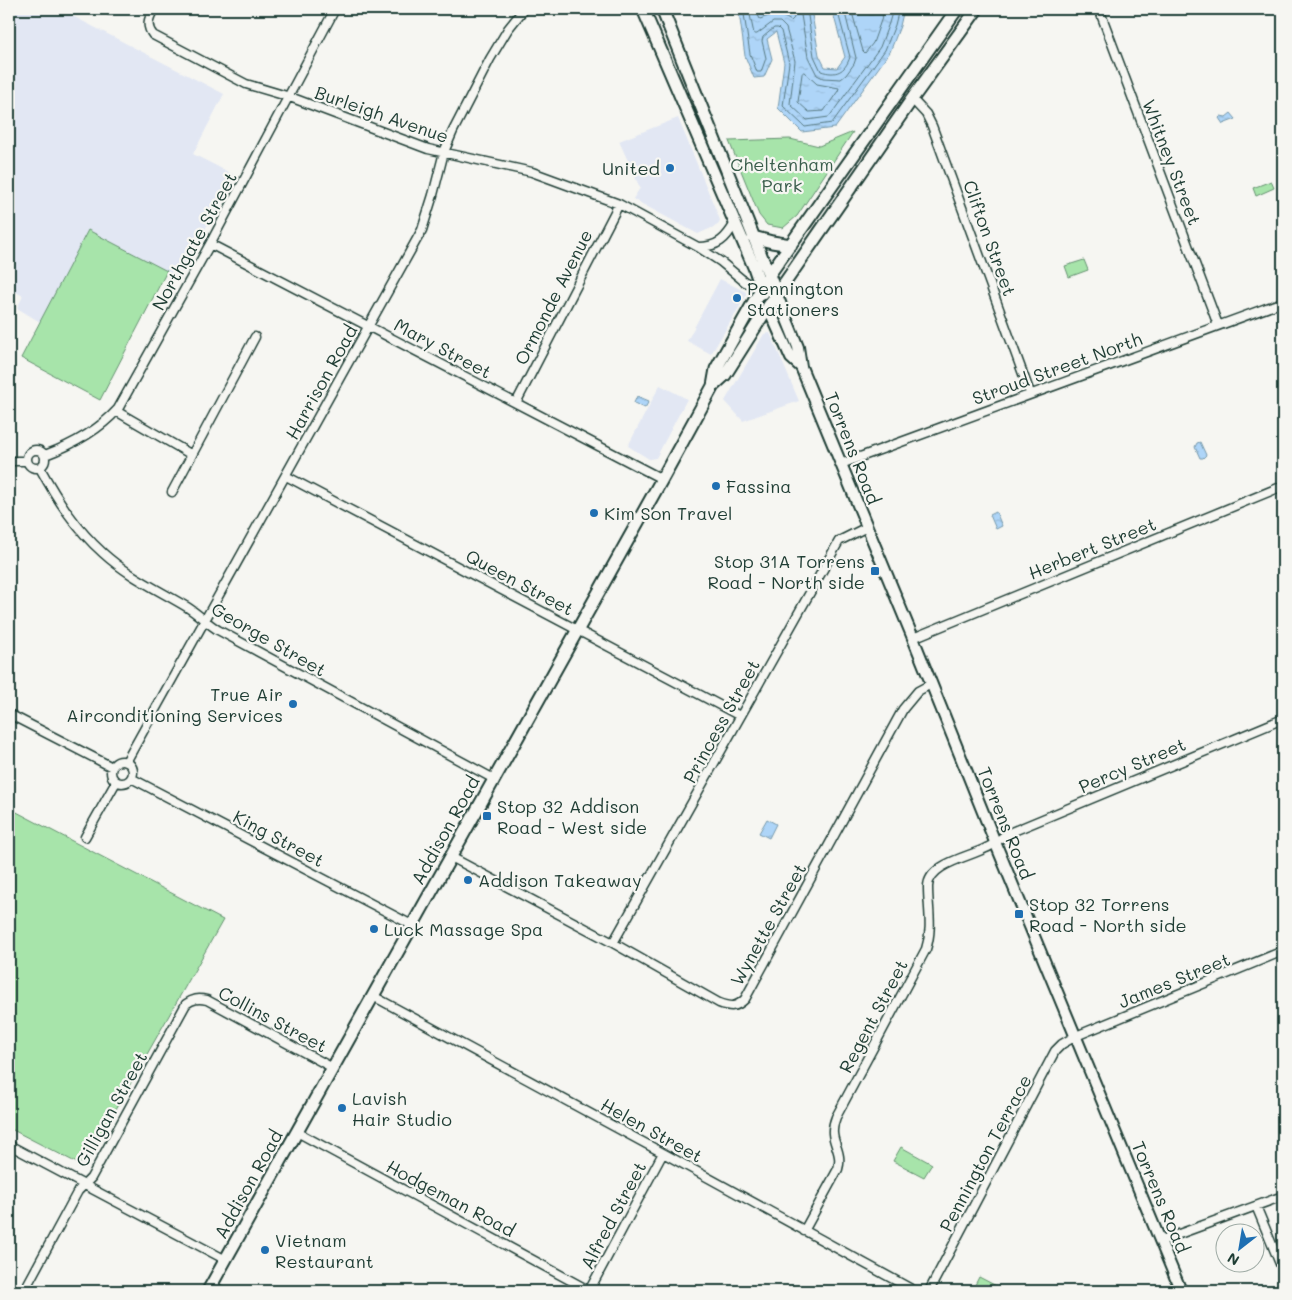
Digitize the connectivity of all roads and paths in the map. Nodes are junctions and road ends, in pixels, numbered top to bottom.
1 (154, 9) edge
2 (335, 9) edge
3 (524, 9) edge
4 (643, 9) edge
5 (662, 9) edge
6 (956, 9) edge
7 (977, 9) edge
8 (1099, 9) edge
9 (668, 23) junction
10 (654, 35) junction
11 (290, 97) junction
12 (912, 99) junction
13 (444, 152) junction
14 (618, 204) junction
15 (735, 223) junction
16 (754, 237) junction
17 (210, 244) junction
18 (791, 245) junction
19 (698, 247) junction
20 (769, 275) junction
21 (761, 288) junction
22 (777, 295) junction
23 (1283, 302) edge
24 (768, 306) junction
25 (1218, 326) junction
26 (369, 327) junction
27 (255, 337) dead end
28 (801, 367) junction
29 (713, 386) junction
30 (1030, 393) junction
31 (516, 403) junction
32 (116, 411) junction
33 (45, 455) junction
34 (192, 455) junction
35 (9, 461) edge
36 (27, 461) junction
37 (841, 464) junction
38 (40, 468) junction
39 (286, 476) junction
40 (662, 479) junction
41 (1283, 486) edge
42 (172, 492) dead end
43 (867, 527) junction
44 (205, 621) junction
45 (577, 630) junction
46 (913, 638) junction
47 (932, 684) junction
48 (9, 714) edge
49 (740, 716) junction
50 (1283, 719) edge
51 (126, 762) junction
52 (112, 767) junction
53 (131, 778) junction
54 (494, 779) junction
55 (116, 782) junction
56 (86, 837) dead end
57 (995, 842) junction
58 (451, 857) junction
59 (412, 925) junction
60 (613, 943) junction
61 (1283, 951) edge
62 (373, 996) junction
63 (199, 999) joint
64 (1076, 1036) junction
65 (333, 1068) junction
66 (297, 1132) junction
67 (9, 1145) edge
68 (663, 1152) junction
69 (83, 1184) junction
70 (1283, 1196) edge
71 (1256, 1206) junction
72 (804, 1231) junction
73 (1160, 1241) junction
74 (226, 1260) junction
75 (1283, 1271) edge
76 (9, 1287) edge
77 (210, 1288) edge
78 (17, 1291) edge
79 (24, 1291) edge
80 (222, 1291) edge
81 (590, 1291) edge
82 (915, 1291) edge
83 (929, 1291) edge
84 (1181, 1291) edge

1 - 11 street, Burleigh Avenue
2 - 11 street, Northgate Street
3 - 13 street, Harrison Road
4 - 10 main road, Torrens Road
5 - 9 main road, Torrens Road
6 - 18 main road, Addison Road
7 - 12 main road, Addison Road
8 - 25 street, Whitney Street
9 - 10 main road
9 - 16 main road, Torrens Road
10 - 15 main road, Torrens Road
11 - 13 street, Burleigh Avenue
11 - 17 street, Northgate Street
12 - 22 main road, Addison Road
12 - 30 street, Clifton Street
13 - 14 street, Burleigh Avenue
13 - 26 street, Harrison Road
14 - 19 street, Burleigh Avenue
14 - 31 street, Ormonde Avenue
15 - 19 street
15 - 21 main road, Torrens Road
16 - 18 main road
16 - 20 main road, Torrens Road
17 - 26 street, Mary Street
17 - 32 street, Northgate Street
18 - 20 main road, Addison Road
19 - 21 street, Burleigh Avenue
20 - 21 main road, Addison Road
20 - 22 main road, Torrens Road
21 - 24 main road, Torrens Road
21 - 29 main road, Addison Road
22 - 24 main road, Addison Road
22 - 28 street, Torrens Road
23 - 25 street, Stroud Street North
24 - 28 street, Torrens Road
24 - 29 main road, Addison Road
25 - 30 street, Stroud Street North
26 - 31 street, Mary Street
26 - 39 street, Harrison Road
27 - 34 street
28 - 37 street, Torrens Road
29 - 40 main road, Addison Road
30 - 37 street, Stroud Street North
31 - 40 street, Mary Street
32 - 33 street, Northgate Street
32 - 34 street
33 - 36 street
33 - 38 street
34 - 42 street
35 - 36 street
36 - 38 street
37 - 43 street, Torrens Road
38 - 44 street, George Street
39 - 44 street, Harrison Road
39 - 45 street, Queen Street
40 - 45 main road, Addison Road
41 - 46 street, Herbert Street
43 - 46 street, Torrens Road
43 - 49 street, Princess Street
44 - 51 street, Harrison Road
44 - 54 street, George Street
45 - 49 street, Queen Street
45 - 54 main road, Addison Road
46 - 47 street, Torrens Road
47 - 57 street, Torrens Road
47 - 60 street, Wynette Street
48 - 52 street
49 - 60 street, Princess Street
50 - 57 street, Percy Street
51 - 52 street
51 - 53 street
52 - 55 street
53 - 55 street
53 - 59 street, King Street
54 - 58 main road, Addison Road
55 - 56 street
57 - 64 street, Torrens Road
57 - 72 street, Regent Street
58 - 59 main road, Addison Road
58 - 60 street, Wynette Street
59 - 62 main road, Addison Road
61 - 64 street, James Street
62 - 65 main road, Addison Road
62 - 68 street, Helen Street
63 - 65 street, Collins Street
63 - 69 street, Gilligan Street
64 - 73 street, Torrens Road
64 - 83 street, Pennington Terrace
65 - 66 main road, Addison Road
66 - 74 main road, Addison Road
66 - 81 street, Hodgeman Road
67 - 69 street
68 - 72 street, Helen Street
68 - 81 street, Alfred Street
69 - 74 street
69 - 79 street, Gilligan Street
70 - 71 street
71 - 73 street
71 - 75 street
72 - 82 street, Helen Street
73 - 84 street, Torrens Road
74 - 77 main road, Addison Road
76 - 78 street
77 - 80 street

